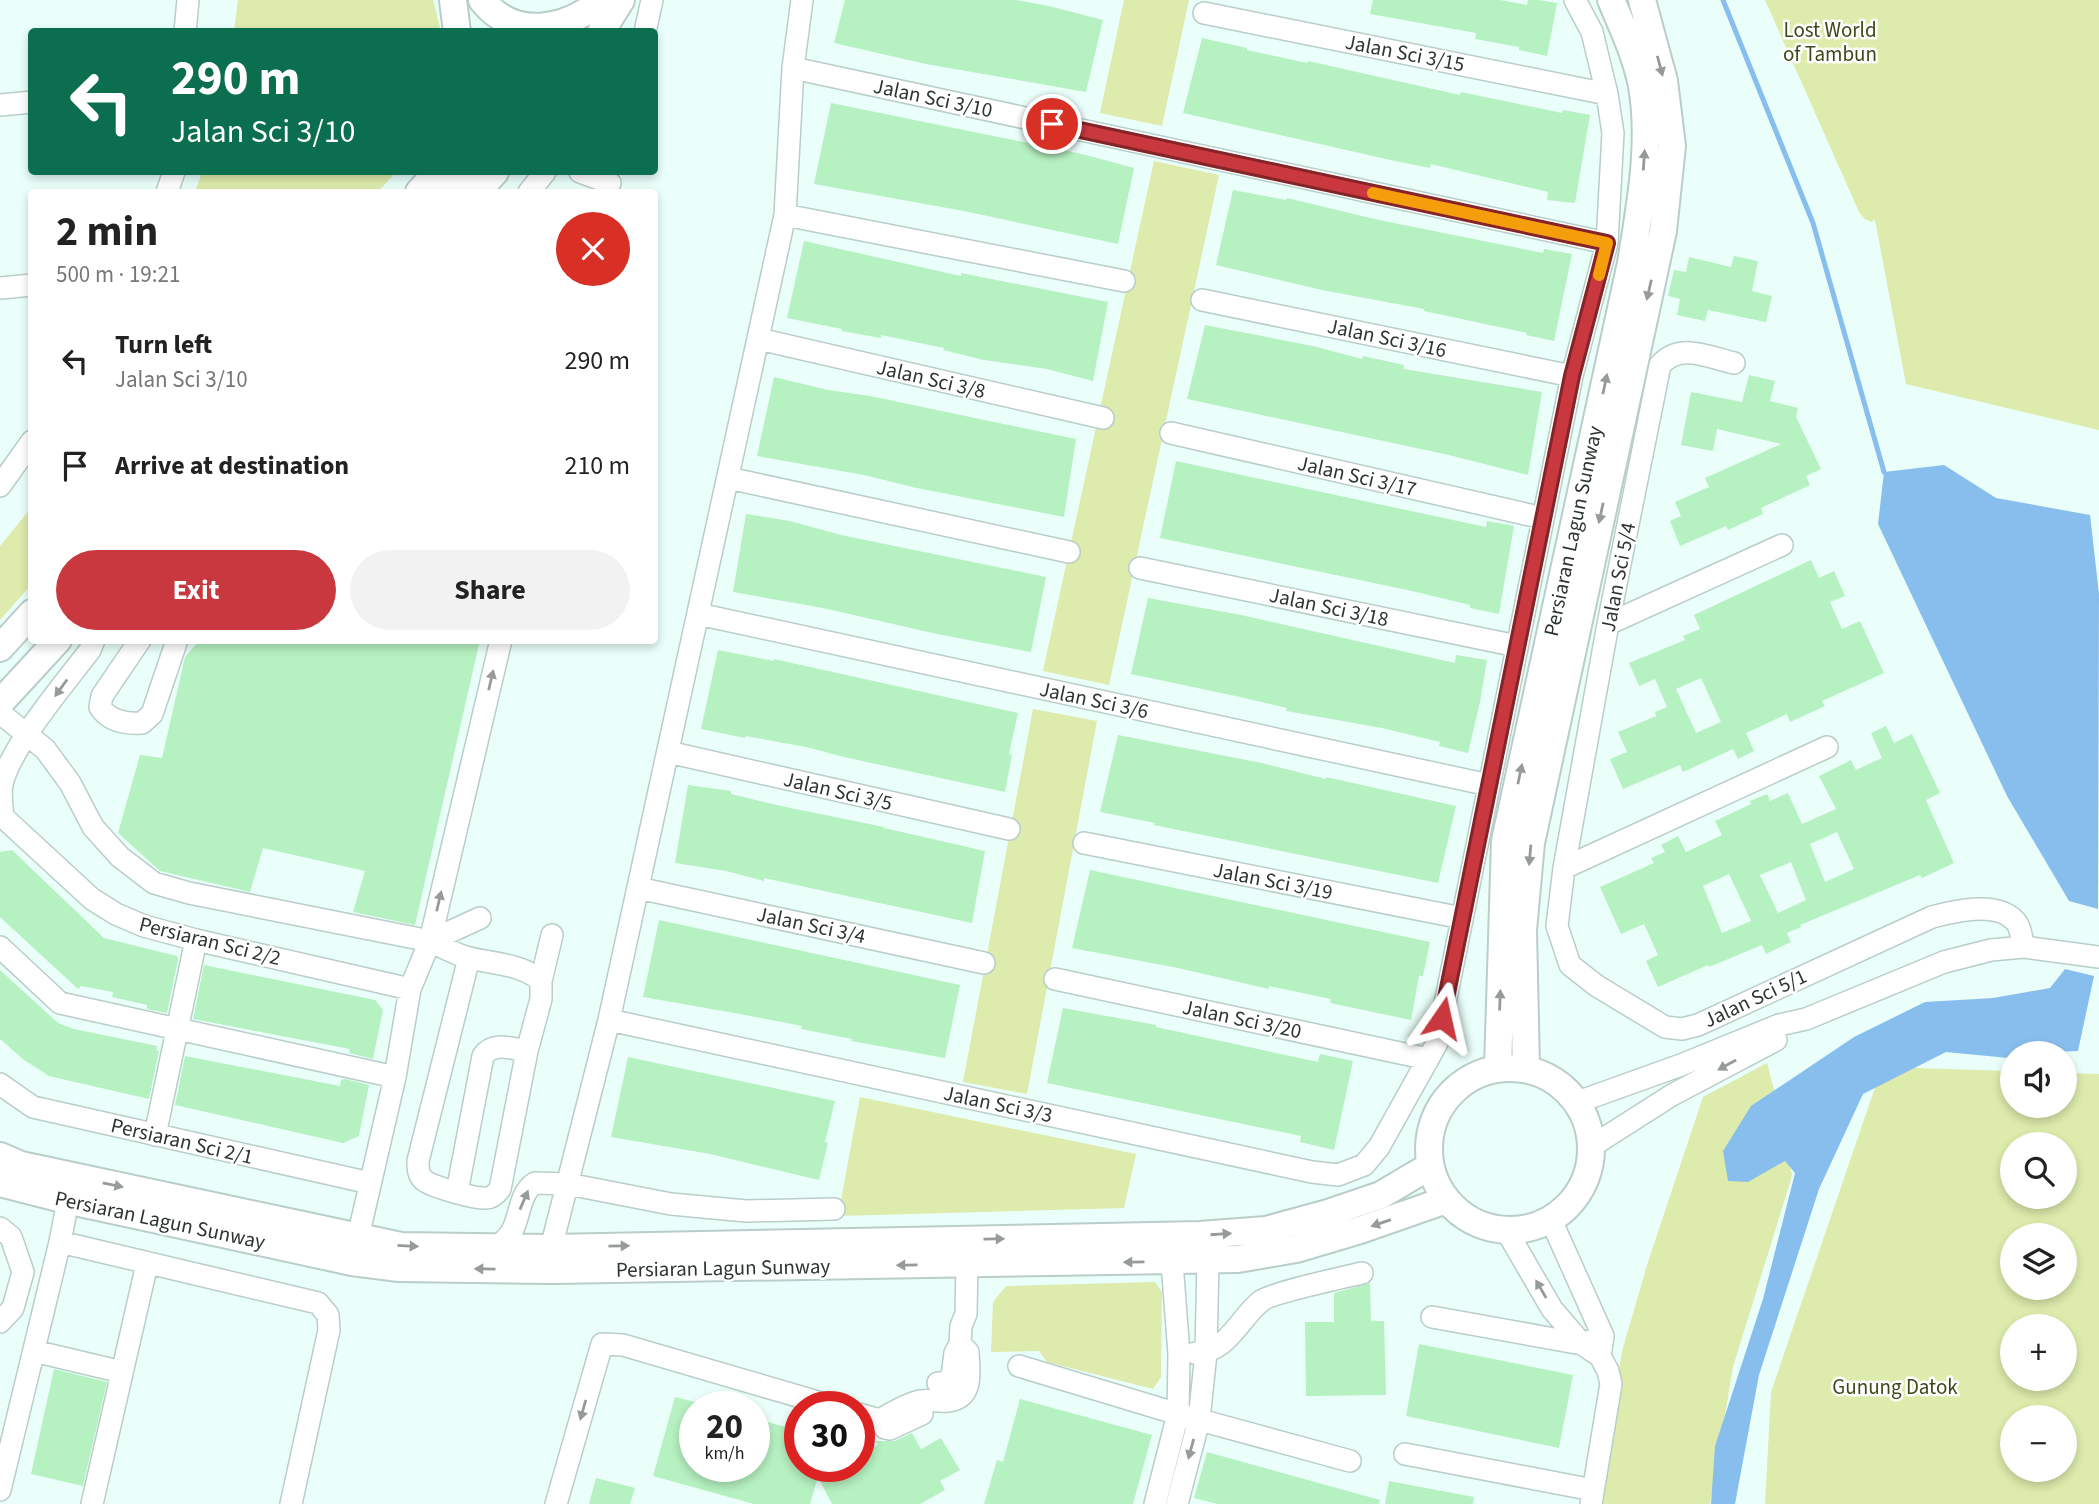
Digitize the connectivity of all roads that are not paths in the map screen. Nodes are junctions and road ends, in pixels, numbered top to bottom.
1 (188, 0) edge
2 (453, 0) edge
3 (482, 0) edge
4 (601, 0) edge
5 (621, 0) edge
6 (652, 0) edge
7 (802, 0) edge
8 (1576, 0) edge
9 (1611, 0) edge
10 (1642, 0) edge
11 (1204, 13) dead end
12 (185, 28) edge
13 (456, 28) edge
14 (604, 28) edge
15 (646, 28) edge
16 (793, 68) junction
17 (1607, 94) junction
18 (28, 102) edge
19 (0, 105) edge
20 (434, 175) edge
21 (462, 175) edge
22 (492, 175) edge
23 (543, 175) edge
24 (589, 175) edge
25 (610, 182) edge
26 (422, 189) edge
27 (450, 189) edge
28 (480, 189) edge
29 (531, 189) edge
30 (785, 215) junction
31 (1607, 243) junction
32 (1124, 281) dead end
33 (28, 285) edge
34 (0, 288) edge
35 (1202, 300) dead end
36 (759, 339) junction
37 (1734, 363) dead end
38 (1572, 376) junction
39 (1103, 418) dead end
40 (1171, 433) dead end
41 (28, 447) edge
42 (728, 478) junction
43 (0, 486) edge
44 (1543, 518) junction
45 (1782, 545) dead end
46 (1069, 552) dead end
47 (1140, 568) dead end
48 (698, 614) junction
49 (28, 618) edge
50 (1608, 624) junction
51 (54, 644) edge
52 (92, 644) edge
53 (137, 644) edge
54 (176, 644) edge
55 (500, 644) edge
56 (1517, 646) junction
57 (0, 648) edge
58 (1550, 692) junction
59 (0, 703) edge
60 (0, 713) edge
61 (27, 735) junction
62 (1826, 747) dead end
63 (668, 752) junction
64 (1489, 785) junction
65 (2, 818) edge
66 (1009, 829) dead end
67 (1084, 844) dead end
68 (1564, 868) junction
69 (638, 888) junction
70 (480, 918) dead end
71 (1462, 918) junction
72 (552, 935) dead end
73 (196, 940) junction
74 (429, 941) junction
75 (0, 947) edge
76 (2024, 947) junction
77 (2099, 957) edge
78 (469, 958) junction
79 (984, 963) dead end
80 (1055, 979) dead end
81 (541, 981) junction
82 (410, 989) junction
83 (1806, 1019) junction
84 (609, 1020) junction
85 (176, 1031) junction
86 (527, 1051) junction
87 (1428, 1059) junction
88 (1498, 1068) junction
89 (1526, 1069) junction
90 (1660, 1073) junction
91 (395, 1077) junction
92 (0, 1084) edge
93 (1672, 1095) junction
94 (1578, 1102) junction
95 (155, 1135) junction
96 (1592, 1146) junction
97 (1430, 1166) junction
98 (6, 1179) edge
99 (370, 1183) junction
100 (568, 1184) junction
101 (70, 1188) junction
102 (457, 1192) junction
103 (1446, 1200) junction
104 (834, 1209) dead end
105 (1551, 1220) junction
106 (0, 1228) edge
107 (1506, 1230) junction
108 (60, 1242) junction
109 (498, 1247) junction
110 (355, 1250) junction
111 (552, 1259) junction
112 (1208, 1260) junction
113 (1172, 1262) junction
114 (147, 1264) junction
115 (961, 1264) junction
116 (1362, 1273) dead end
117 (1432, 1317) dead end
118 (0, 1322) edge
119 (1582, 1344) junction
120 (1602, 1346) junction
121 (34, 1351) junction
122 (1206, 1353) junction
123 (1179, 1354) junction
124 (1019, 1366) dead end
125 (122, 1372) junction
126 (784, 1392) edge
127 (1178, 1414) junction
128 (1199, 1420) junction
129 (875, 1421) edge
130 (1405, 1454) dead end
131 (1350, 1461) dead end
132 (0, 1490) edge
133 (1592, 1497) edge
134 (92, 1504) edge
135 (291, 1504) edge
136 (556, 1504) edge
137 (1155, 1504) edge
138 (1177, 1504) edge

1 - 12 street
2 - 13 main road
3 - 4 main road
5 - 14 main road
6 - 15 street
7 - 16 street
8 - 17 street
58 -> 9 main road, Persiaran Lagun Sunway
10 -> 58 main road, Persiaran Lagun Sunway
11 - 17 street, Jalan Sci 3/15
16 - 30 street
16 - 31 street, Jalan Sci 3/10
17 - 31 street
18 - 19 street
20 - 26 main road
21 - 27 main road
22 - 28 main road
23 - 29 street
24 - 25 street
30 - 32 street
30 - 36 street
31 - 38 street
33 - 34 street
35 - 38 street, Jalan Sci 3/16
36 - 39 street, Jalan Sci 3/8
36 - 42 street
37 - 50 street, Jalan Sci 5/4
38 - 44 street
40 - 44 street, Jalan Sci 3/17
41 - 43 street
42 - 46 street
42 - 48 street
44 - 56 street
45 - 50 street
47 - 56 street, Jalan Sci 3/18
48 - 63 street
48 - 64 street, Jalan Sci 3/6
49 - 57 main road
50 - 68 street, Jalan Sci 5/4
51 - 59 main road
52 -> 61 street
53 - 54 street
74 -> 55 street
56 - 64 street
88 -> 58 main road, Persiaran Lagun Sunway
58 -> 89 main road, Persiaran Lagun Sunway
60 - 61 street
61 - 65 street
61 - 74 street
62 - 68 street
63 - 66 street, Jalan Sci 3/5
63 - 69 street
64 - 71 street
65 - 73 street, Persiaran Sci 2/2
67 - 71 street, Jalan Sci 3/19
68 - 76 street, Jalan Sci 5/1
69 - 79 street, Jalan Sci 3/4
69 - 84 street
70 - 74 street
71 - 87 street
72 - 81 street
73 - 82 street, Persiaran Sci 2/2
73 - 85 street
74 - 78 street
74 - 82 street
75 - 85 street
76 - 77 street
76 - 83 street
78 - 81 street
78 - 102 street
80 - 87 street, Jalan Sci 3/20
81 - 86 street
82 - 91 street
83 - 90 street
83 -> 93 street
84 - 87 street, Jalan Sci 3/3
84 - 100 street
85 - 91 street
85 - 95 street
86 - 102 street
86 - 102 street
88 - 89 main road
88 - 97 main road
89 - 94 main road
90 - 93 street
90 - 94 street
91 - 99 street
92 - 95 street, Persiaran Sci 2/1
93 - 96 street
94 - 96 main road
95 - 99 street, Persiaran Sci 2/1
96 - 105 main road
97 - 103 main road
111 -> 97 main road, Persiaran Lagun Sunway
98 - 101 main road, Persiaran Lagun Sunway
99 - 110 street
100 - 104 street
109 -> 100 street
100 - 111 street
101 - 108 street
101 - 110 main road, Persiaran Lagun Sunway
103 - 107 main road
103 -> 112 main road, Persiaran Lagun Sunway
105 - 107 main road
105 - 120 street
106 - 118 street
119 -> 107 street
108 - 114 street
108 - 121 street
110 -> 109 main road, Persiaran Lagun Sunway
109 - 111 main road, Persiaran Lagun Sunway
111 -> 110 main road, Persiaran Lagun Sunway
115 -> 111 main road, Persiaran Lagun Sunway
112 - 113 main road, Persiaran Lagun Sunway
112 - 122 street
113 -> 115 main road, Persiaran Lagun Sunway
113 - 123 street
114 - 125 street
114 - 135 street
115 - 129 street
116 - 122 street
117 - 119 street
119 - 120 street
120 - 133 street
121 - 125 street
121 - 132 street
122 - 123 street
122 - 128 street
123 - 127 street
124 - 127 street
125 - 134 street
126 -> 136 street
127 - 128 street
127 - 137 street
128 - 131 street
128 -> 138 street
130 - 133 street

